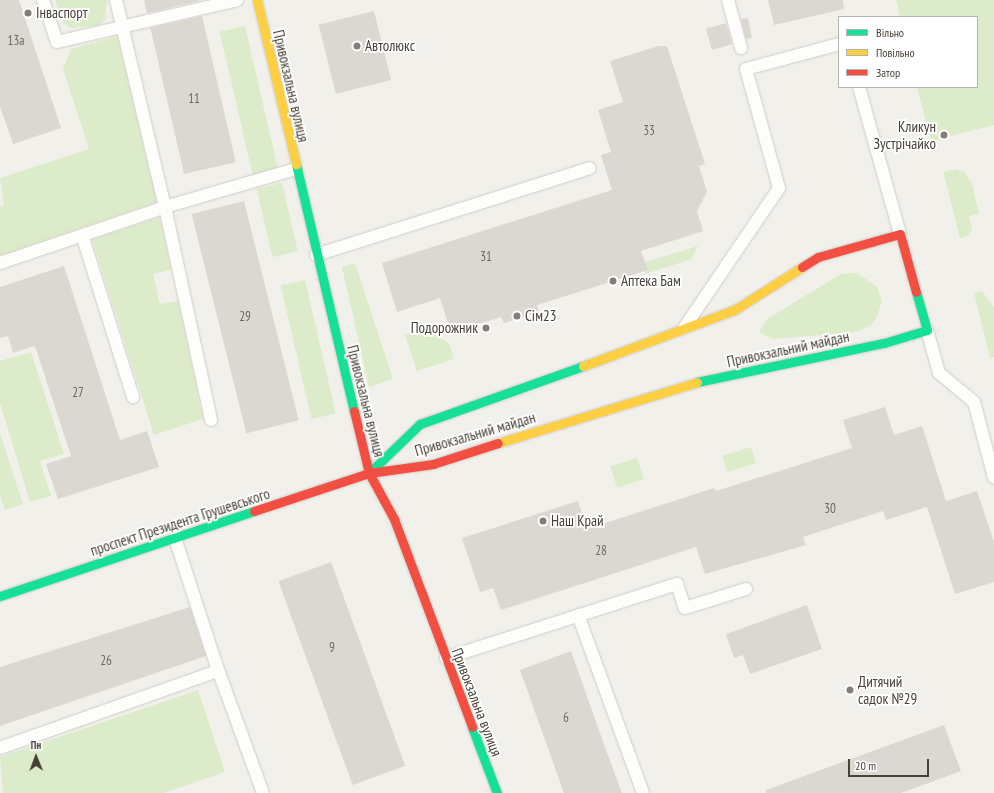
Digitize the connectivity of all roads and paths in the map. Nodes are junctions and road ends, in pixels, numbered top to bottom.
1 (43, 0) edge
2 (116, 0) edge
3 (237, 0) edge
4 (256, 0) edge
5 (728, 0) edge
6 (122, 26) junction
7 (838, 44) edge
8 (741, 48) dead end
9 (859, 88) edge
10 (590, 168) dead end
11 (296, 169) junction
12 (166, 207) junction
13 (900, 234) junction
14 (82, 235) junction
15 (316, 255) junction
16 (0, 263) edge
17 (927, 330) junction
18 (682, 331) junction
19 (133, 397) dead end
20 (210, 420) dead end
21 (369, 473) junction
22 (994, 477) edge
23 (175, 538) junction
24 (746, 589) dead end
25 (0, 596) edge
26 (578, 615) junction
27 (446, 658) junction
28 (218, 671) junction
29 (0, 748) edge
30 (263, 793) edge
31 (497, 793) edge
32 (643, 793) edge

1 - 6 lane
2 - 6 lane
3 - 6 lane
4 - 11 street, Привокзальна вулиця
5 - 8 lane
6 - 12 lane
7 - 18 lane
9 - 13 lane
10 - 15 lane
11 - 12 lane
11 - 15 street, Привокзальна вулиця
12 - 14 lane
12 - 20 lane
13 - 17 street
13 - 18 street, Привокзальний майдан
14 - 16 lane
14 - 19 lane
15 - 21 street, Привокзальна вулиця
17 - 21 street, Привокзальний майдан
17 - 22 lane
18 - 21 street, Привокзальний майдан
21 - 23 street, проспект Президента Грушевського
21 - 27 street, Привокзальна вулиця
23 - 25 street, проспект Президента Грушевського
23 - 28 lane
24 - 26 lane
26 - 27 lane
26 - 32 lane
27 - 31 street, Привокзальна вулиця
28 - 29 lane
28 - 30 lane

